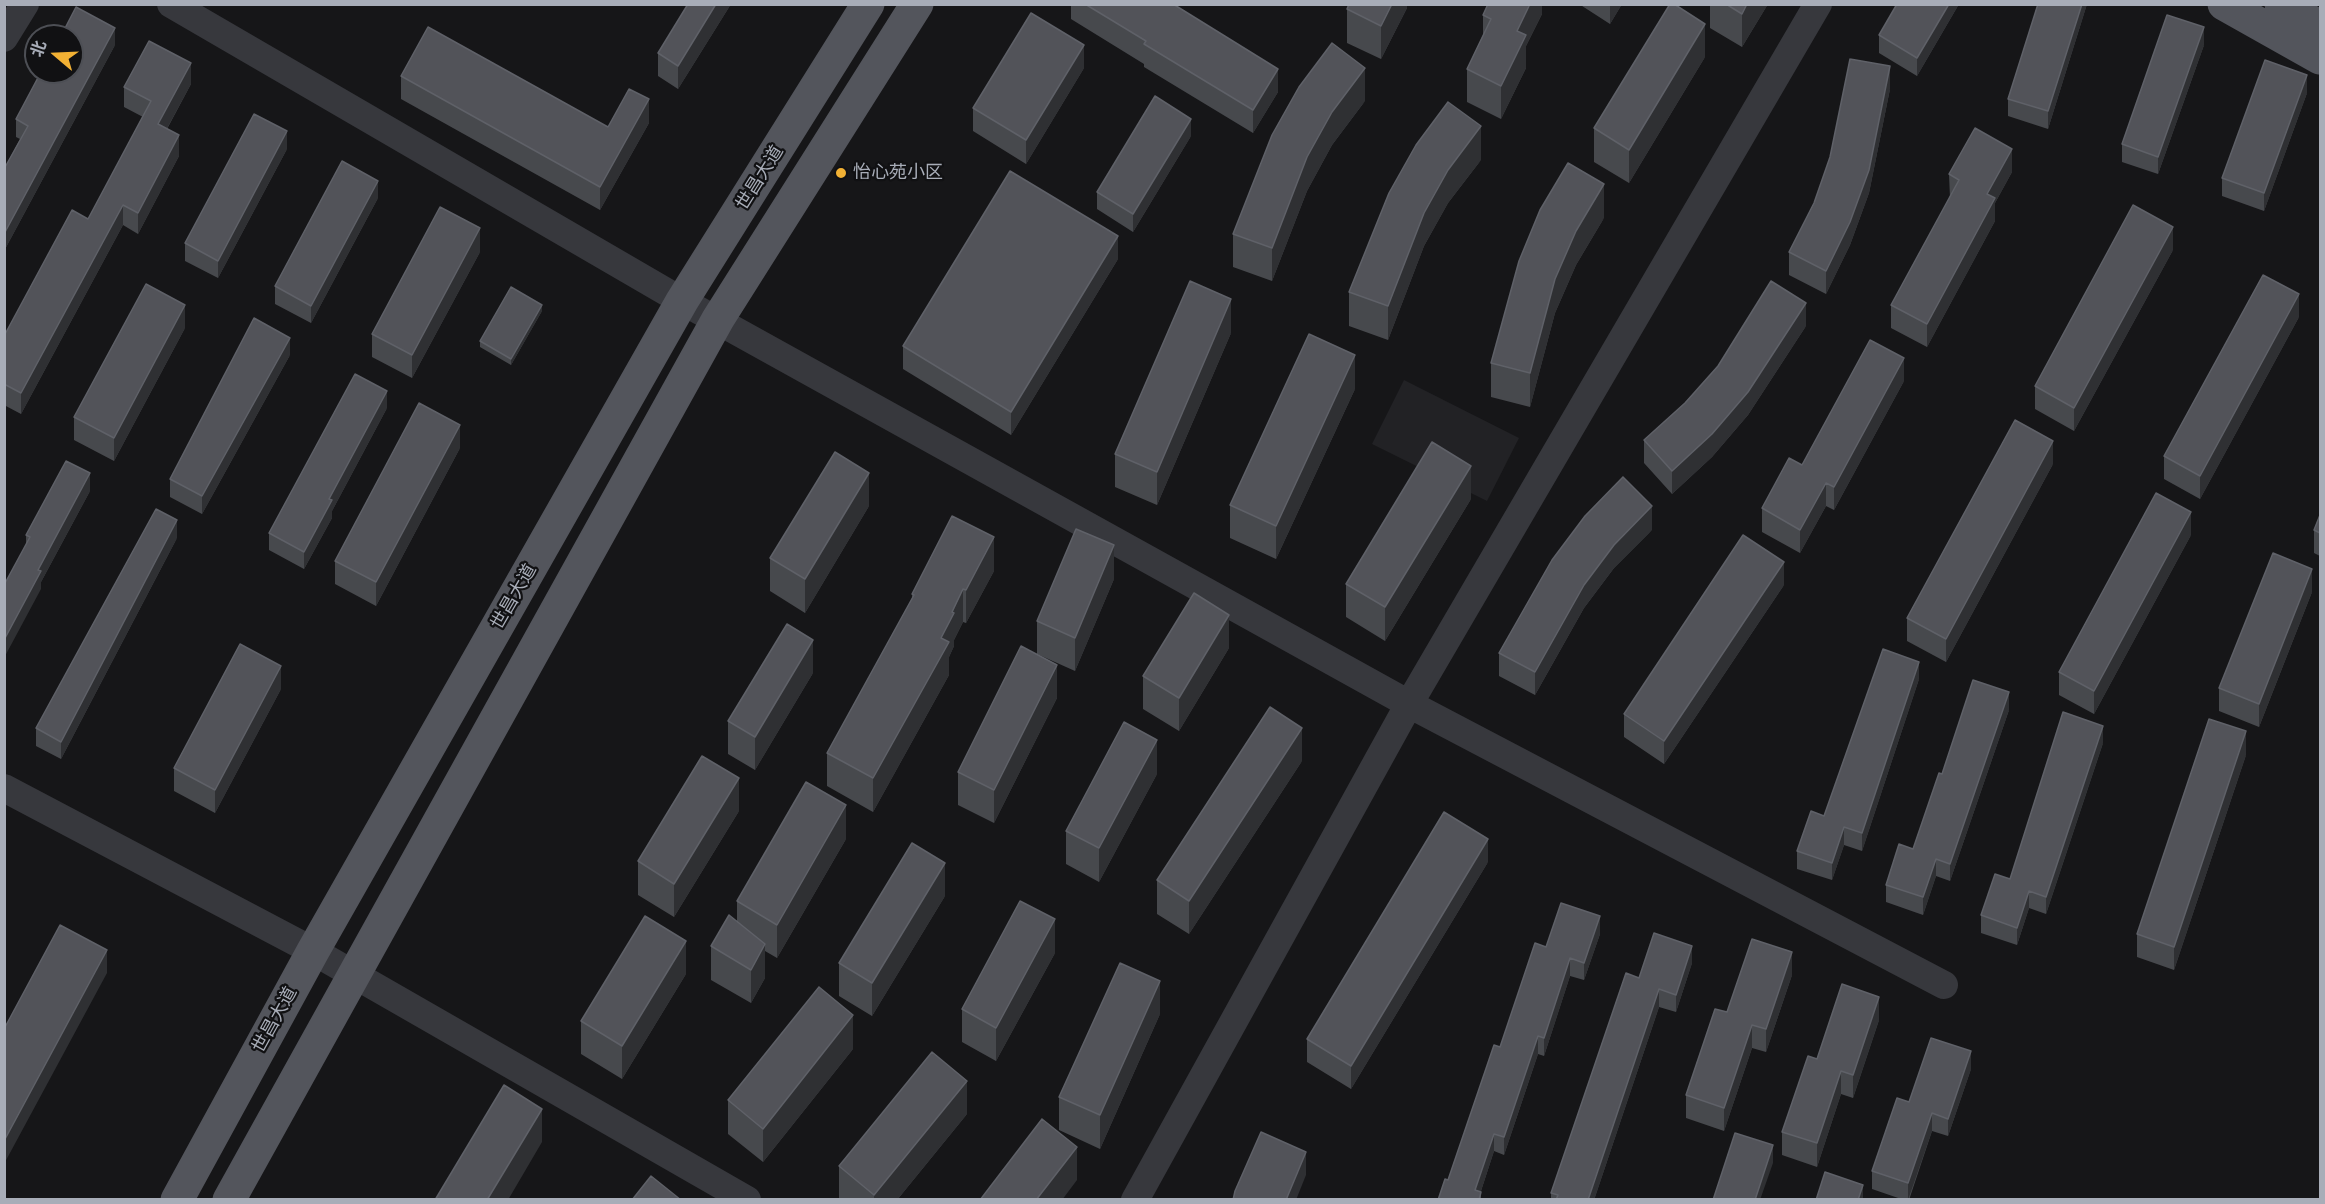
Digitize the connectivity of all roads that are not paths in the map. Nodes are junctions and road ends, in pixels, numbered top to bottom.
1 (25, 4) edge
2 (171, 4) edge
3 (868, 4) edge
4 (918, 4) edge
5 (1818, 4) edge
6 (2224, 4) edge
7 (2281, 4) edge
8 (2320, 27) edge
9 (4, 38) edge
10 (2320, 58) edge
11 (682, 301) junction
12 (718, 319) junction
13 (1409, 704) junction
14 (4, 788) edge
15 (313, 951) junction
16 (354, 974) junction
17 (1944, 985) dead end
18 (177, 1200) edge
19 (229, 1200) edge
20 (747, 1200) edge
21 (1135, 1200) edge

1 - 9 street
2 - 11 street
3 - 11 main road, 世昌大道
4 - 12 main road
5 - 13 street
6 - 10 main road
7 - 8 main road
11 - 12 street
11 - 15 main road, 世昌大道
12 - 13 street
12 - 16 main road
13 - 17 street
13 - 21 street
14 - 15 street
15 - 16 street
15 - 18 main road, 世昌大道
16 - 19 main road
16 - 20 street

